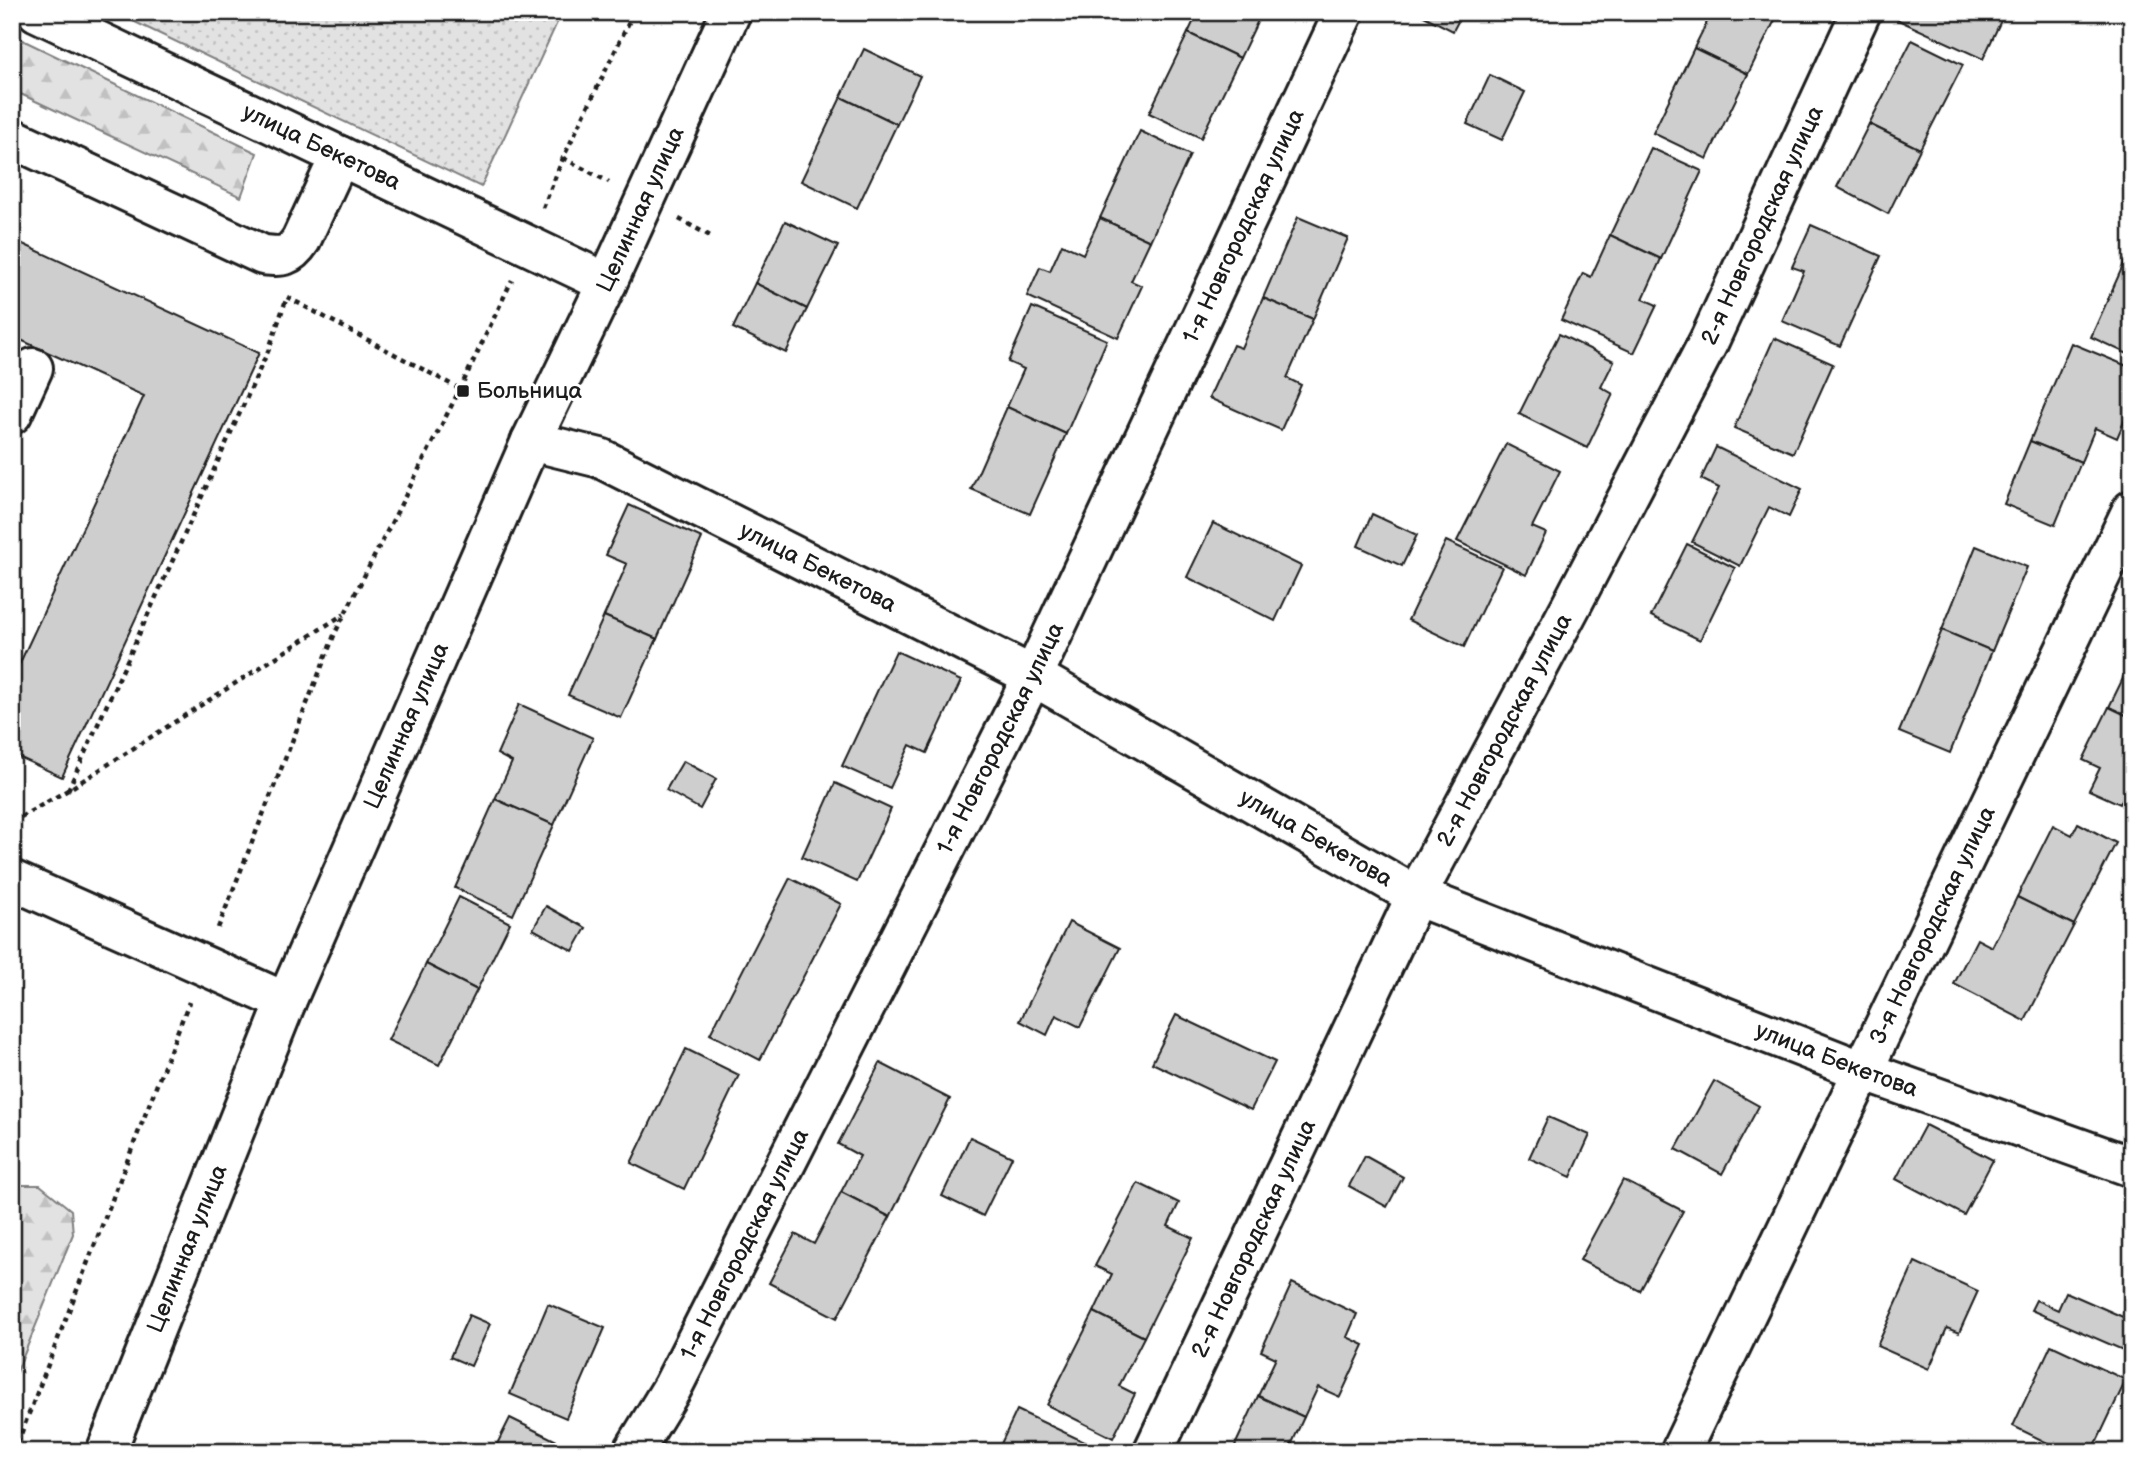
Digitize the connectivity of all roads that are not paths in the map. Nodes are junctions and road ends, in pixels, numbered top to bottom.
1 (37, 12) edge
2 (731, 12) edge
3 (1344, 12) edge
4 (1861, 12) edge
5 (12, 138) edge
6 (340, 156) junction
7 (607, 283) junction
8 (33, 368) dead end
9 (12, 414) edge
10 (531, 441) junction
11 (2132, 510) edge
12 (1032, 676) junction
13 (12, 880) edge
14 (1416, 896) junction
15 (286, 1002) junction
16 (1863, 1071) junction
17 (2132, 1167) edge
18 (106, 1452) edge
19 (633, 1452) edge
20 (1153, 1452) edge
21 (1680, 1452) edge

1 - 6 street, улица Бекетова
2 - 7 street, Целинная улица
3 - 12 street, 1-я Новгородская улица
4 - 14 street, 2-я Новгородская улица
5 - 6 street
6 - 7 street, улица Бекетова
7 - 10 street, Целинная улица
8 - 9 street
10 - 12 street, улица Бекетова
10 - 15 street, Целинная улица
11 - 16 street, 3-я Новгородская улица
12 - 14 street, улица Бекетова
12 - 19 street, 1-я Новгородская улица
13 - 15 street
14 - 16 street, улица Бекетова
14 - 20 street, 2-я Новгородская улица
15 - 18 street, Целинная улица
16 - 17 street, улица Бекетова
16 - 21 street, 3-я Новгородская улица

